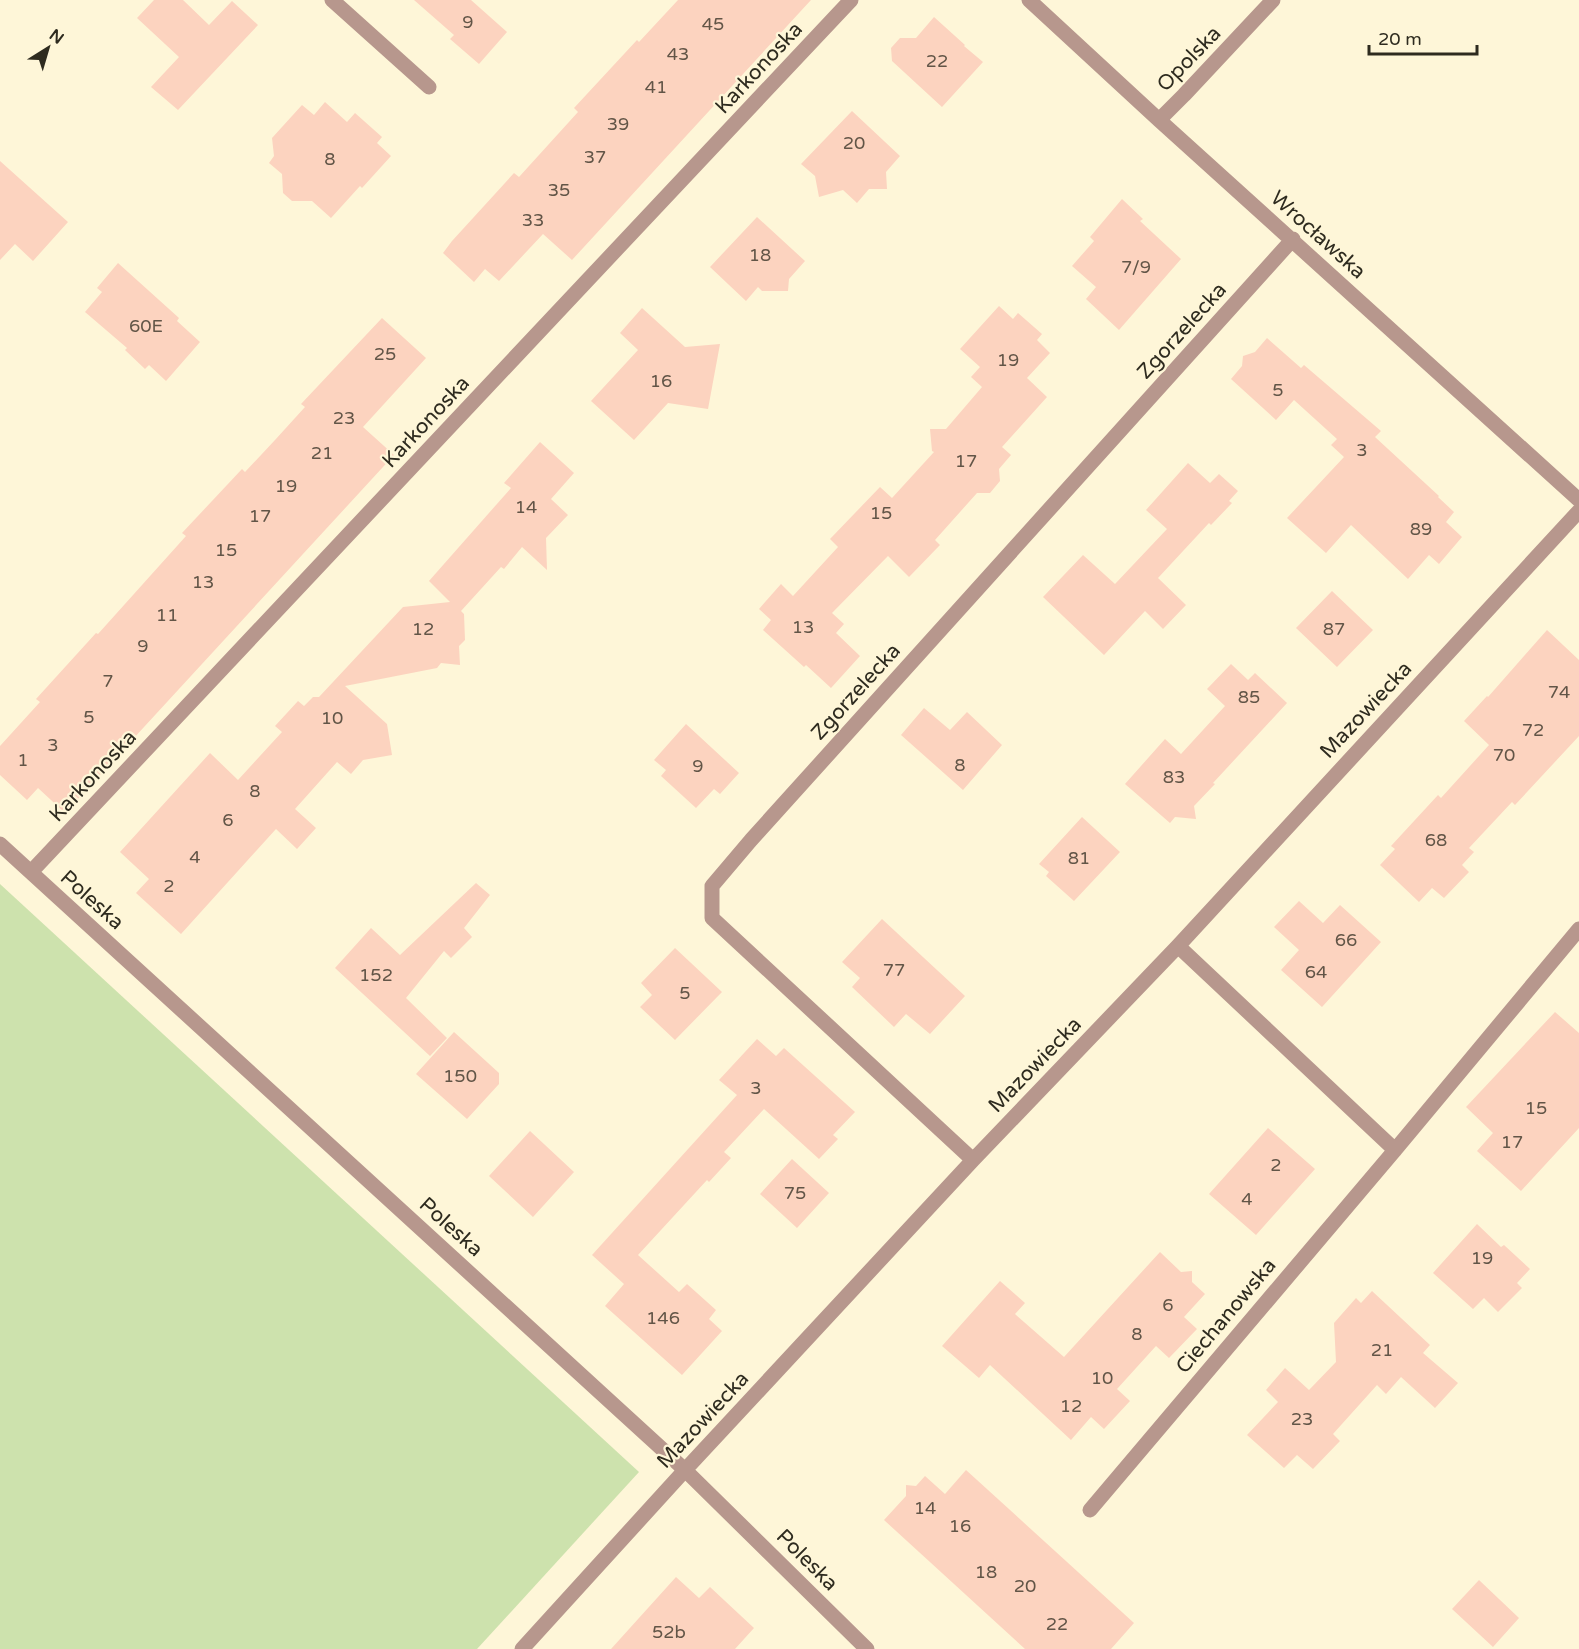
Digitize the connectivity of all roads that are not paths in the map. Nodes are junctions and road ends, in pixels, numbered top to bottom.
1 (332, 0) edge
2 (851, 0) edge
3 (1029, 0) edge
4 (1273, 0) edge
5 (429, 87) dead end
6 (1159, 120) junction
7 (1293, 240) junction
8 (1579, 500) edge
9 (1579, 510) edge
10 (0, 844) edge
11 (31, 872) junction
12 (1579, 929) edge
13 (1178, 946) junction
14 (1395, 1150) junction
15 (973, 1160) junction
16 (685, 1470) junction
17 (1090, 1510) dead end
18 (522, 1649) edge
19 (867, 1649) edge

1 - 5 street
2 - 11 street, Karkonoska
3 - 6 street, Wrocławska
4 - 6 street, Opolska
6 - 7 street, Wrocławska
7 - 8 street, Wrocławska
7 - 15 street, Zgorzelecka
9 - 13 street, Mazowiecka
10 - 11 street, Poleska
11 - 16 street, Poleska
12 - 14 street, Ciechanowska
13 - 14 street
13 - 15 street, Mazowiecka
14 - 17 street, Ciechanowska
15 - 16 street, Mazowiecka
16 - 18 street, Mazowiecka
16 - 19 street, Poleska

